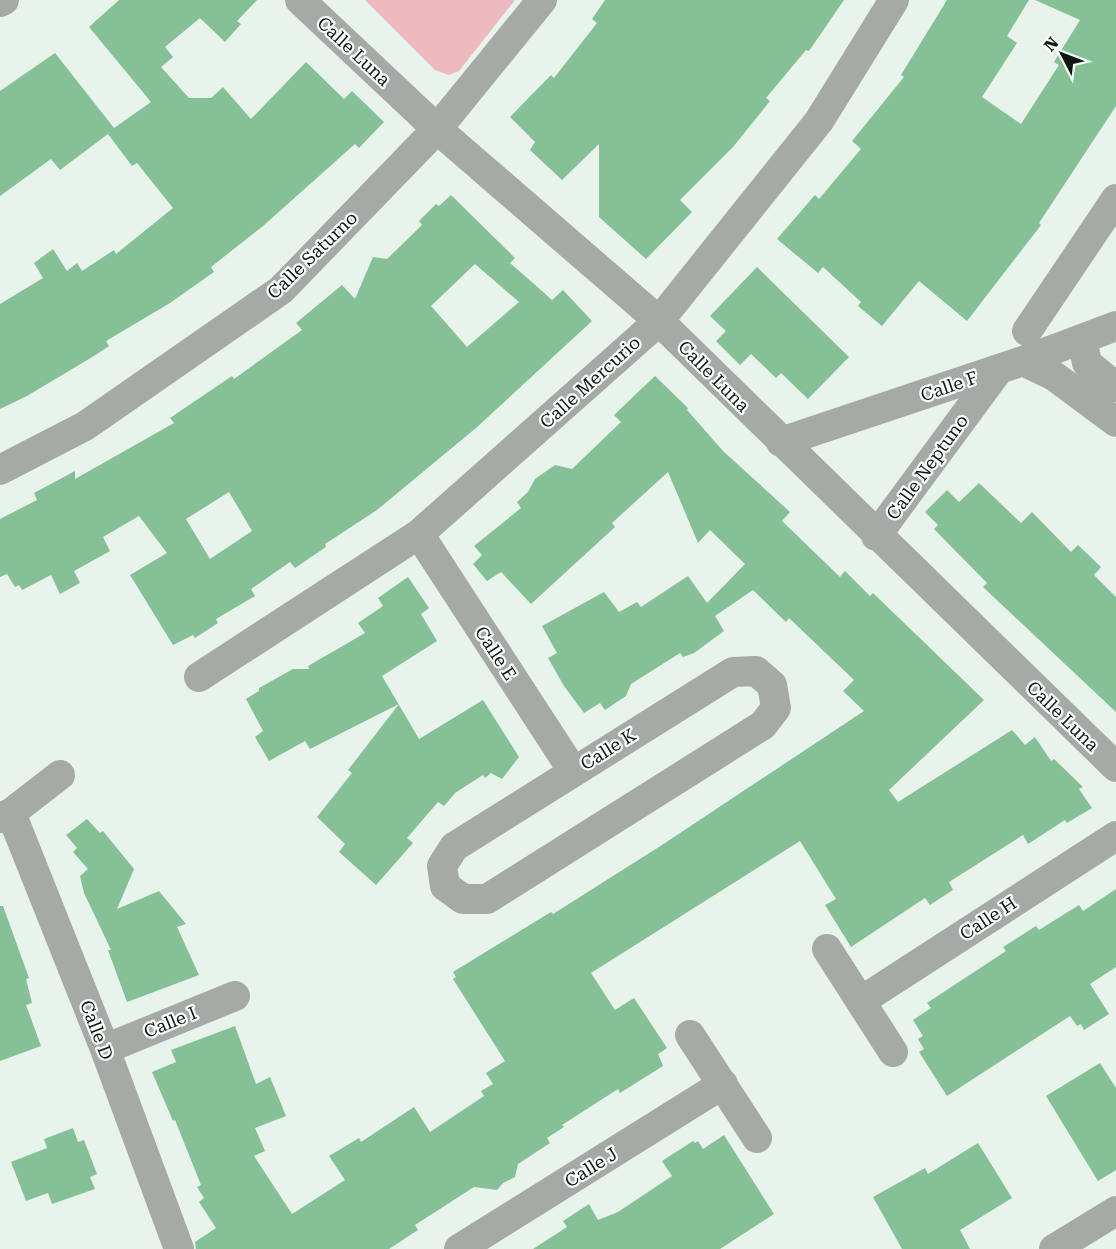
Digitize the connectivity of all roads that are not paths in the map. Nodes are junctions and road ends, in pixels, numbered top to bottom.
1 (300, 0) edge
2 (542, 0) edge
3 (894, 0) edge
4 (437, 129) junction
5 (1116, 199) edge
6 (659, 321) junction
7 (1116, 326) edge
8 (1028, 331) dead end
9 (1082, 339) junction
10 (1011, 365) junction
11 (1116, 387) edge
12 (1116, 422) edge
13 (781, 442) junction
14 (0, 470) edge
15 (419, 534) junction
16 (876, 536) junction
17 (199, 677) dead end
18 (1116, 767) edge
19 (573, 771) junction
20 (60, 775) dead end
21 (6, 815) edge
22 (1116, 836) edge
23 (827, 949) dead end
24 (235, 996) dead end
25 (861, 1001) junction
26 (690, 1035) dead end
27 (105, 1049) junction
28 (893, 1052) dead end
29 (723, 1084) junction
30 (757, 1138) dead end
31 (1116, 1211) edge
32 (179, 1249) edge
33 (459, 1249) edge
34 (1054, 1249) edge

1 - 4 street, Calle Luna
2 - 4 street, Calle Saturno
3 - 6 street, Calle Mercurio
4 - 6 street, Calle Luna
4 - 14 street, Calle Saturno
5 - 8 street
6 - 13 street, Calle Luna
6 - 15 street, Calle Mercurio
7 - 9 street, Calle F
9 - 10 street, Calle F
9 - 11 street
10 - 12 street
10 - 13 street, Calle F
10 - 16 street, Calle Neptuno
13 - 16 street, Calle Luna
15 - 17 street, Calle Mercurio
15 - 19 street, Calle E
16 - 18 street, Calle Luna
19 - 19 street, Calle K
20 - 21 street
21 - 27 street, Calle D
22 - 25 street, Calle H
23 - 25 street
24 - 27 street, Calle I
25 - 28 street
26 - 29 street
27 - 32 street, Calle D
29 - 30 street
29 - 33 street, Calle J
31 - 34 street

